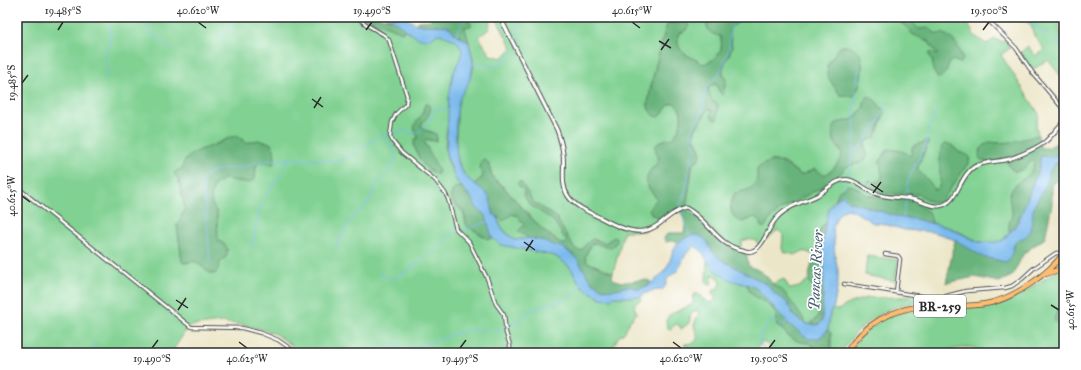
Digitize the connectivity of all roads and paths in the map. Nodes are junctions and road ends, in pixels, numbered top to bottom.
1 (357, 17) edge
2 (500, 17) edge
3 (985, 17) edge
4 (1064, 110) edge
5 (1064, 122) edge
6 (17, 187) edge
7 (1064, 253) edge
8 (885, 254) dead end
9 (1064, 256) edge
10 (1064, 268) edge
11 (1043, 275) junction
12 (844, 284) dead end
13 (896, 292) junction
14 (296, 353) edge
15 (510, 353) edge
16 (846, 353) edge

1 - 15 street
2 - 5 street
3 - 4 street
6 - 14 street
7 - 9 highway
7 - 11 highway, BR-259
7 - 13 street
8 - 13 street
10 - 11 highway, BR-259
11 - 16 highway, BR-259
12 - 13 street

